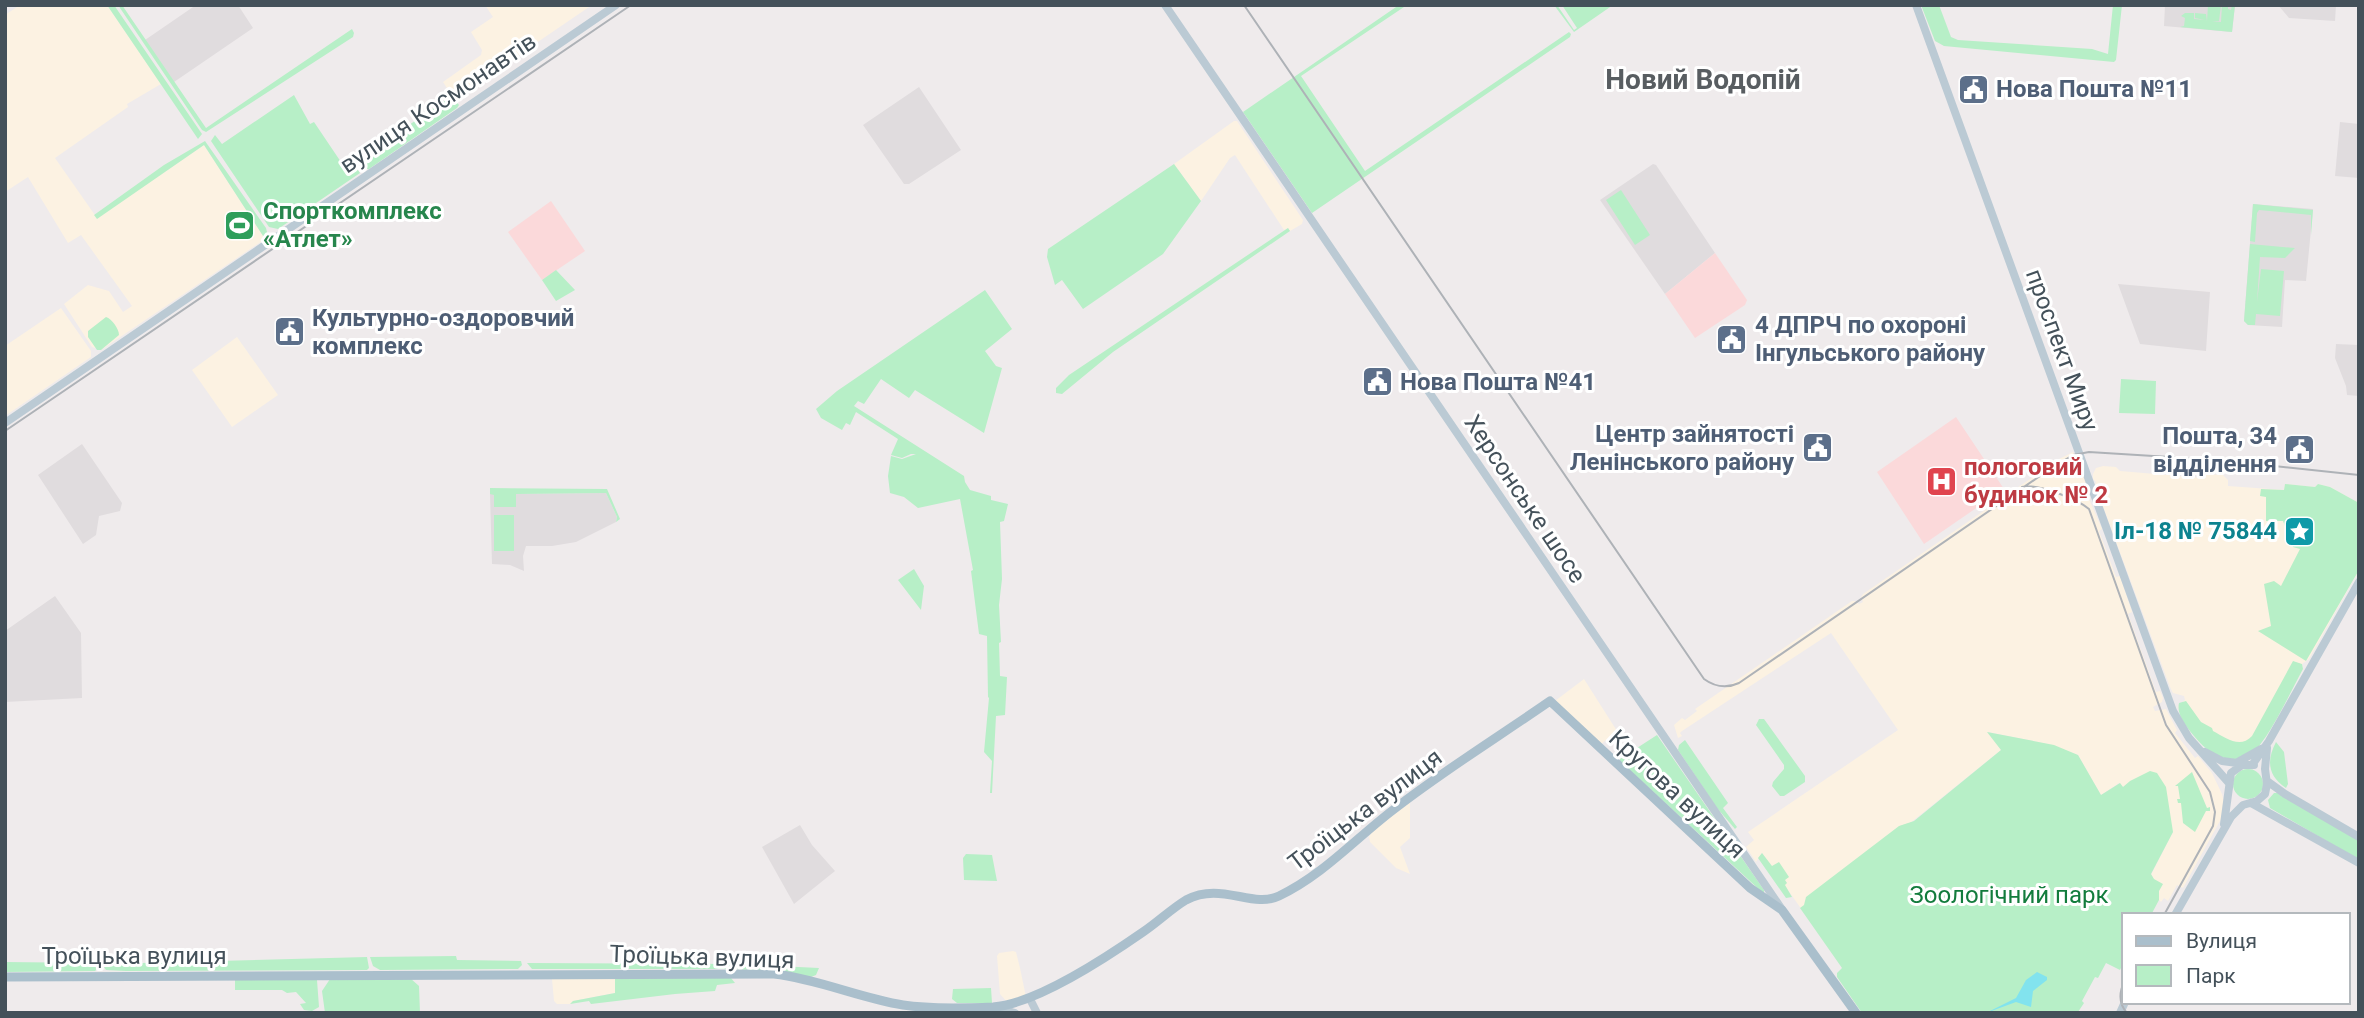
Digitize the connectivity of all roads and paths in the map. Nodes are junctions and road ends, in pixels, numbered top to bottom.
1 (616, 5) edge
2 (1165, 5) edge
3 (1916, 5) edge
4 (5, 423) edge
5 (2359, 582) edge
6 (1550, 701) joint
7 (2269, 741) junction
8 (2194, 744) junction
9 (2244, 764) junction
10 (2266, 778) junction
11 (2229, 786) junction
12 (2249, 803) junction
13 (2266, 810) junction
14 (2222, 831) junction
15 (2359, 837) edge
16 (2359, 863) edge
17 (1782, 910) junction
18 (2176, 913) edge
19 (5, 976) edge
20 (1030, 999) junction
21 (882, 1000) junction
22 (995, 1007) junction
23 (884, 1011) edge
24 (1015, 1013) edge
25 (1037, 1013) edge
26 (1856, 1013) edge

1 - 4 main road, вулиця Космонавтів
2 - 17 main road, Херсонське шосе
3 - 8 main road, проспект Миру
5 - 7 main road
6 - 17 main road, Кругова вулиця
6 - 20 main road, Троїцька вулиця
7 - 9 main road
7 - 9 main road
7 - 10 main road
8 - 9 main road, проспект Миру
8 - 11 main road, проспект Миру
9 - 10 main road
9 - 11 main road
10 - 12 main road
10 - 15 main road
11 - 12 main road
11 - 14 main road
12 - 13 main road
12 - 14 main road
13 - 14 main road
13 - 16 main road
14 - 18 main road
17 - 26 main road, Херсонське шосе
19 - 21 main road, Троїцька вулиця
20 - 22 main road, Троїцька вулиця
20 - 25 main road
21 - 22 main road, Троїцька вулиця
21 - 23 main road
22 - 24 main road

